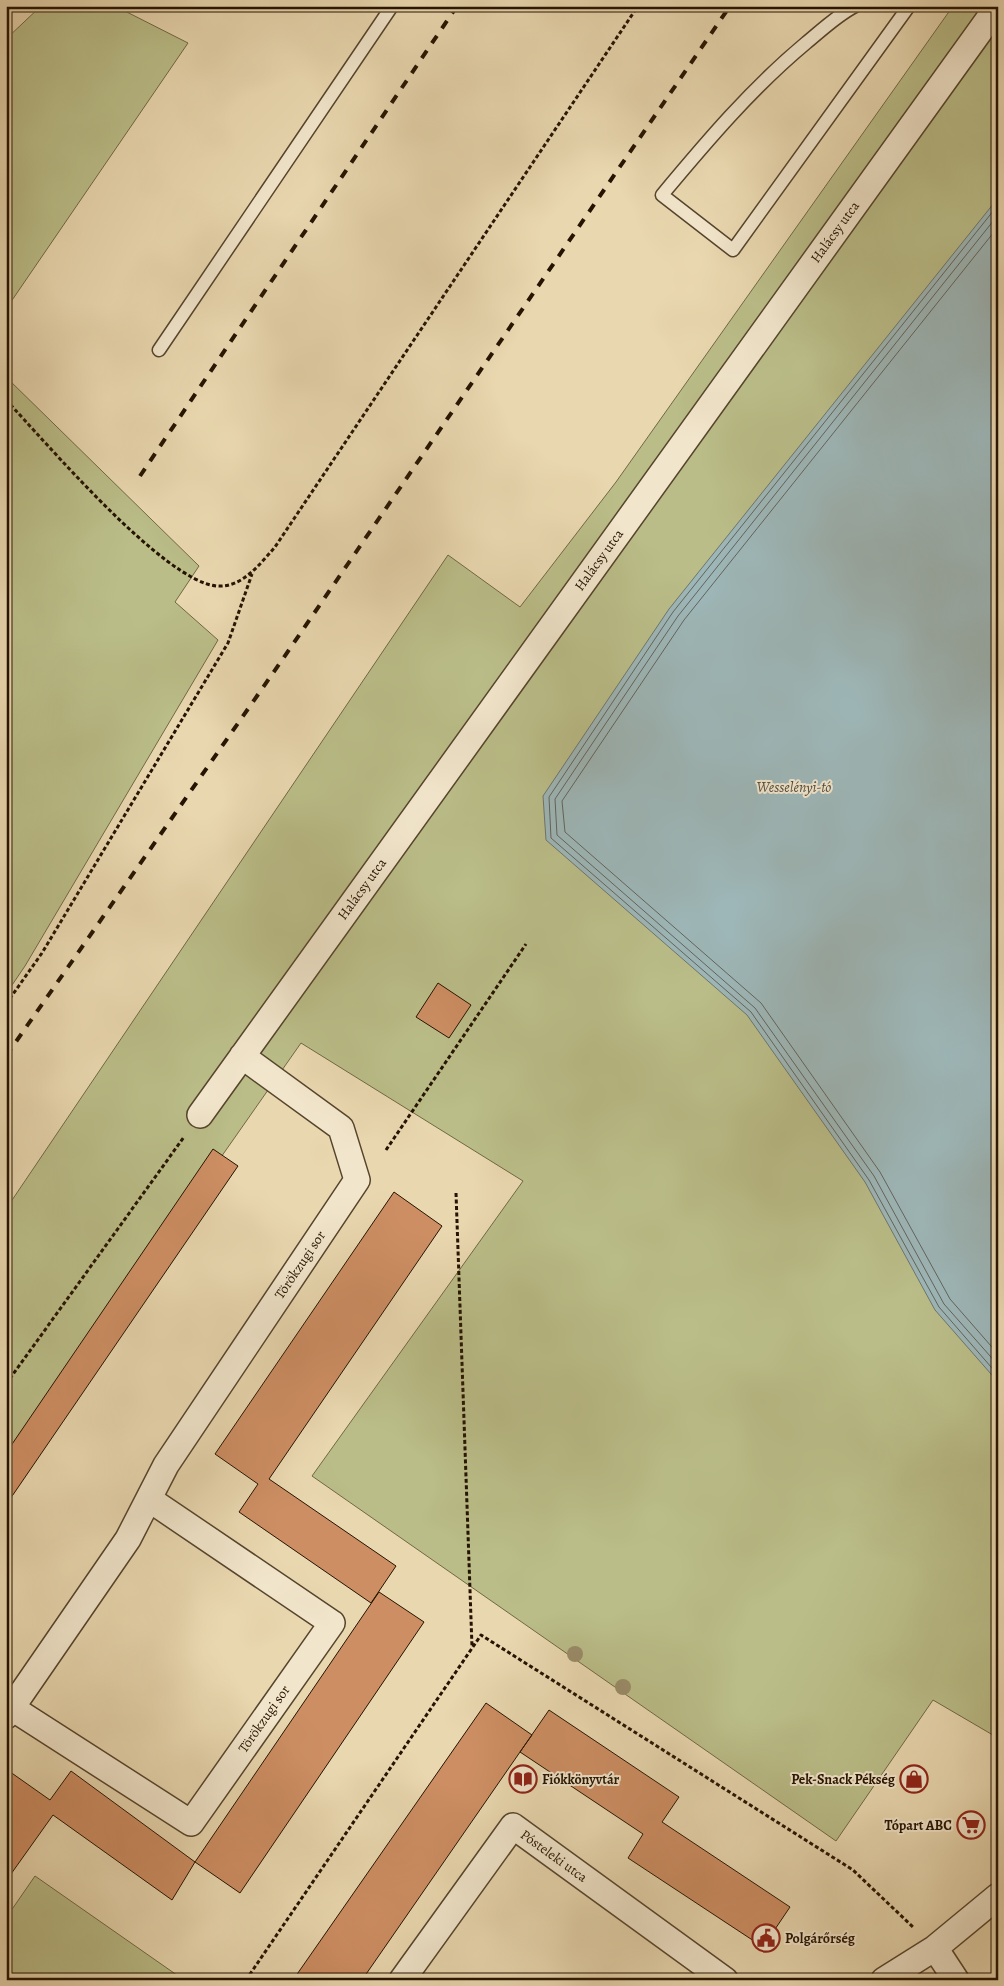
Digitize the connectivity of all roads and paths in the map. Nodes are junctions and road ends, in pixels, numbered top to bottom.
1 (392, 6) edge
2 (638, 6) edge
3 (855, 6) edge
4 (909, 6) edge
5 (998, 6) edge
6 (159, 350) dead end
7 (6, 400) edge
8 (252, 573) junction
9 (526, 944) dead end
10 (6, 1004) edge
11 (242, 1056) junction
12 (200, 1115) joint
13 (386, 1150) dead end
14 (456, 1193) dead end
15 (6, 1384) edge
16 (148, 1499) junction
17 (472, 1648) junction
18 (9, 1712) edge
19 (998, 1896) edge
20 (935, 1948) junction
21 (246, 1980) edge
22 (402, 1980) edge
23 (725, 1980) edge
24 (884, 1980) edge
25 (956, 1980) edge

1 - 6 lane
2 - 8 path
3 - 4 lane
5 - 11 street, Halácsy utca
7 - 8 path
8 - 10 path
9 - 13 path
11 - 12 street, Halácsy utca
11 - 16 street, Törökzugi sor
12 - 15 path
14 - 17 path
16 - 18 street, Törökzugi sor
16 - 18 street, Törökzugi sor
17 - 20 path
17 - 21 path
19 - 20 street
20 - 24 street
20 - 25 street
22 - 23 street, Pósteleki utca

